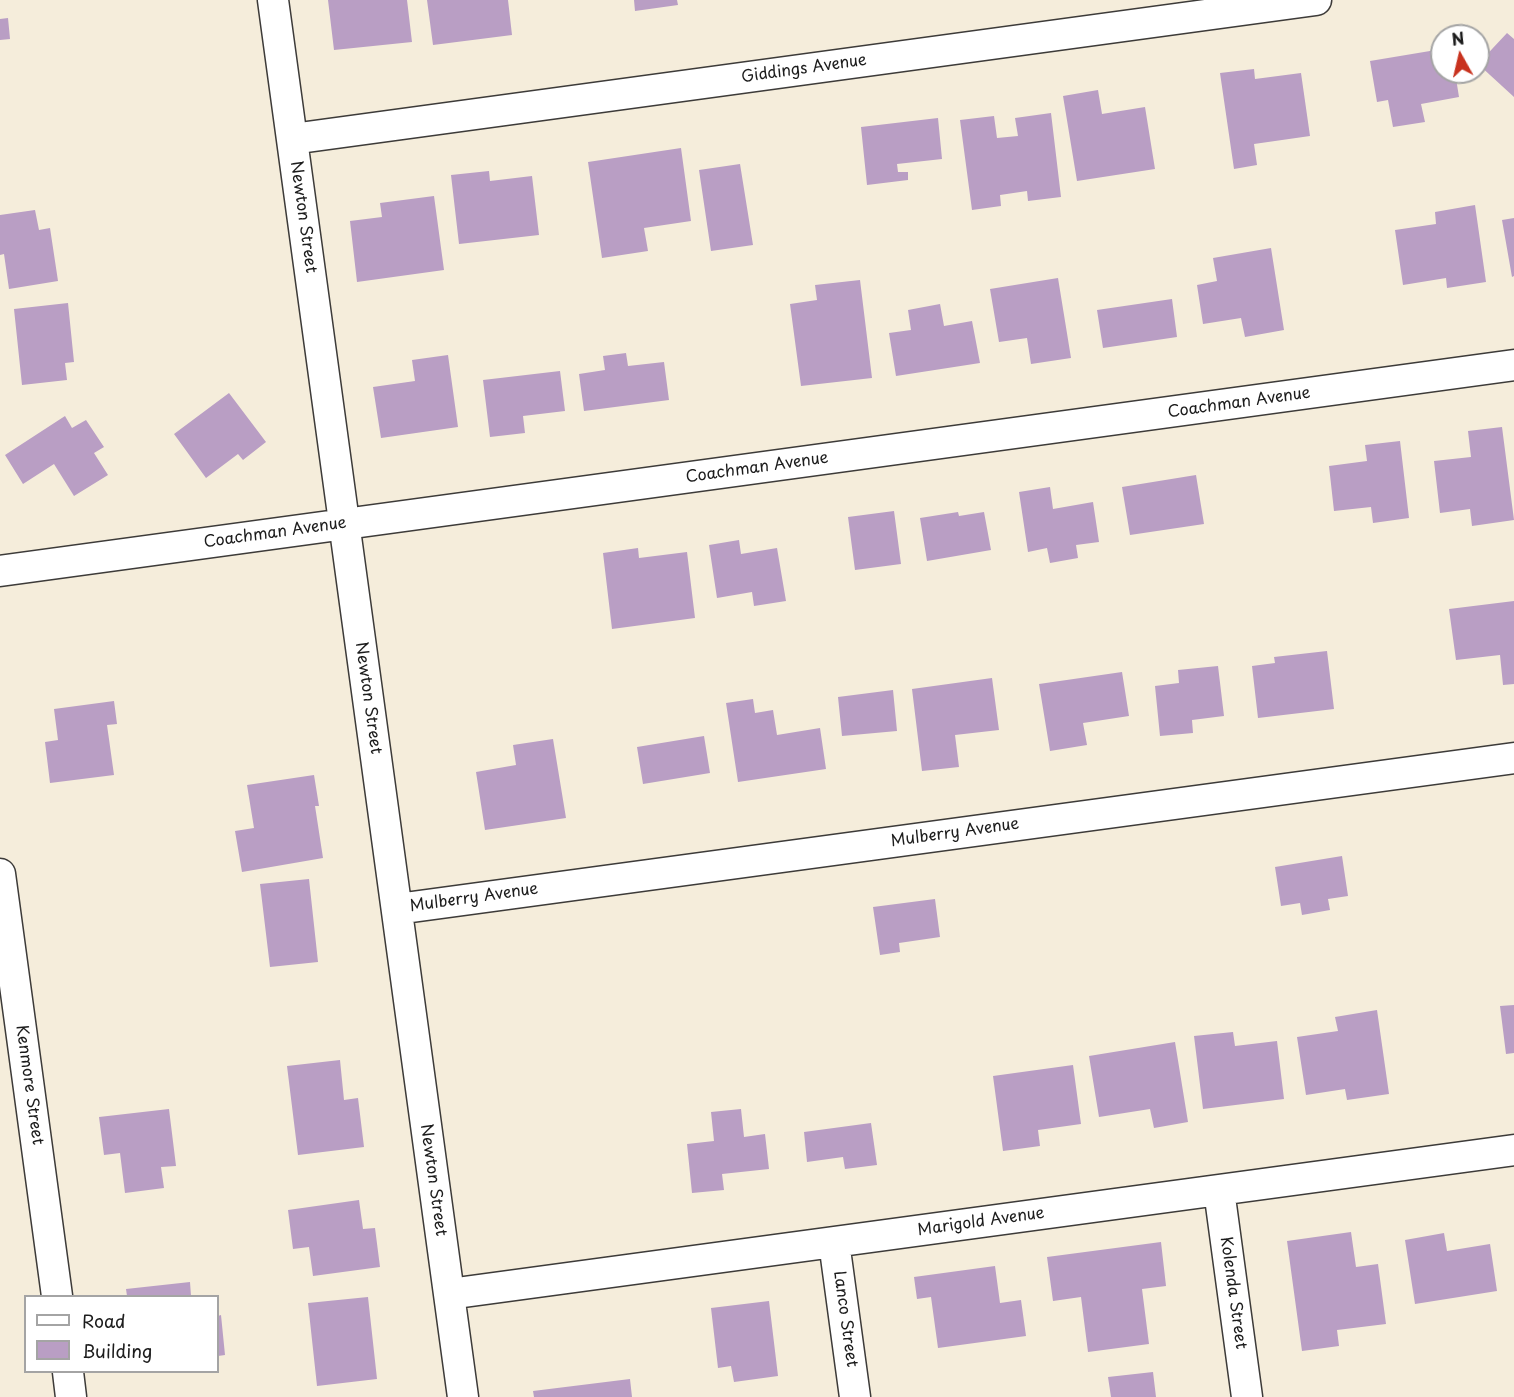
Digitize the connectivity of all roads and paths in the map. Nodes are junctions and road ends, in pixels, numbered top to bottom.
1 (273, 0) edge
2 (1316, 0) edge
3 (292, 139) junction
4 (1514, 365) edge
5 (344, 524) junction
6 (0, 571) edge
7 (1514, 758) edge
8 (0, 874) edge
9 (397, 909) junction
10 (1514, 1150) edge
11 (1219, 1190) junction
12 (834, 1242) junction
13 (449, 1294) junction
14 (57, 1295) edge
15 (68, 1373) edge
16 (71, 1397) edge
17 (463, 1397) edge
18 (855, 1397) edge
19 (1247, 1397) edge

1 - 3 street, Newton Street
2 - 3 street, Giddings Avenue
3 - 5 street, Newton Street
4 - 5 street, Coachman Avenue
5 - 6 street, Coachman Avenue
5 - 9 street, Newton Street
7 - 9 street, Mulberry Avenue
8 - 14 street, Kenmore Street
9 - 13 street, Newton Street
10 - 11 street, Marigold Avenue
11 - 12 street, Marigold Avenue
11 - 19 street, Kolenda Street
12 - 13 street, Marigold Avenue
12 - 18 street, Lanco Street
13 - 17 street, Newton Street
15 - 16 street

